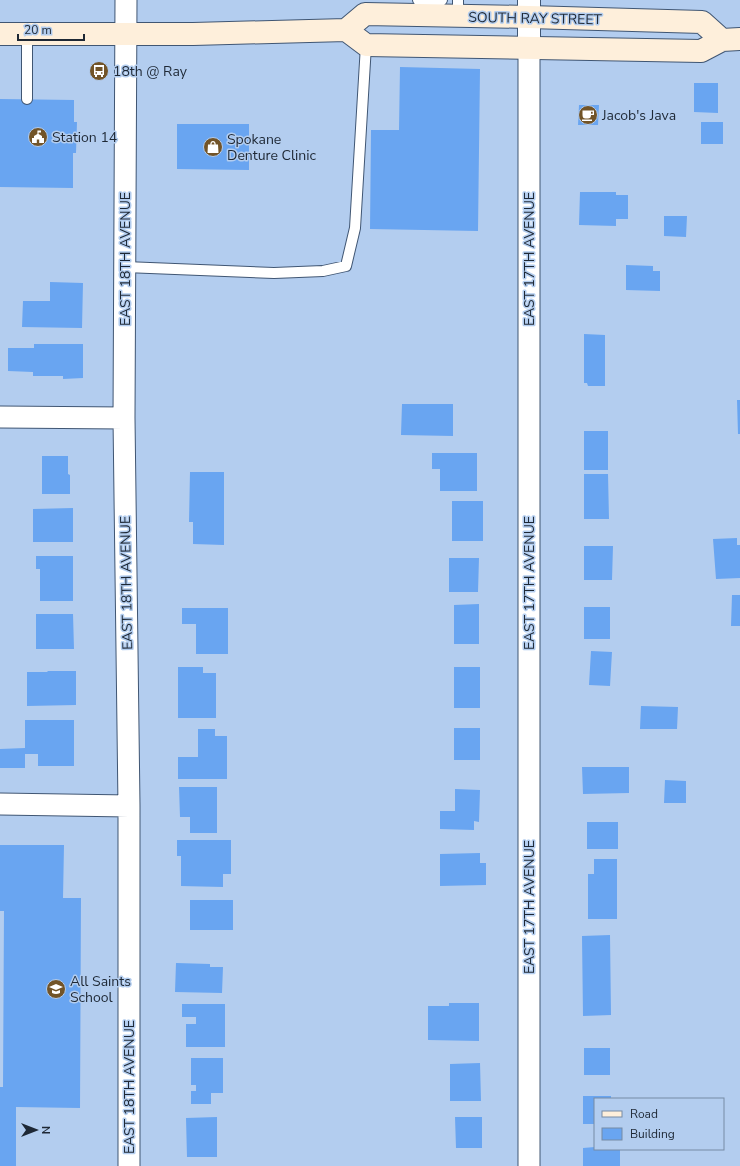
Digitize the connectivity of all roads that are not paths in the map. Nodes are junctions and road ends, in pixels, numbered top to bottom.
1 (126, 0) edge
2 (418, 0) edge
3 (442, 0) edge
4 (458, 8) edge
5 (529, 8) edge
6 (346, 30) junction
7 (0, 34) edge
8 (27, 34) junction
9 (126, 34) junction
10 (731, 39) edge
11 (366, 45) junction
12 (529, 48) junction
13 (26, 99) dead end
14 (125, 266) junction
15 (0, 417) edge
16 (124, 418) junction
17 (0, 804) edge
18 (129, 806) junction
19 (129, 1166) edge
20 (529, 1166) edge

1 - 9 street, EAST 18TH AVENUE
2 - 3 lane
4 - 5 main road, SOUTH RAY STREET
4 - 6 main road, SOUTH RAY STREET
5 - 10 main road, SOUTH RAY STREET
5 - 12 street, EAST 17TH AVENUE
6 - 9 main road
6 - 11 main road
7 - 8 main road
8 - 9 main road
8 - 13 lane
9 - 14 street, EAST 18TH AVENUE
10 - 12 main road, SOUTH RAY STREET
11 - 12 main road, SOUTH RAY STREET
11 - 14 lane
12 - 20 street, EAST 17TH AVENUE
14 - 16 street, EAST 18TH AVENUE
15 - 16 street
16 - 18 street, EAST 18TH AVENUE
17 - 18 street
18 - 19 street, EAST 18TH AVENUE

